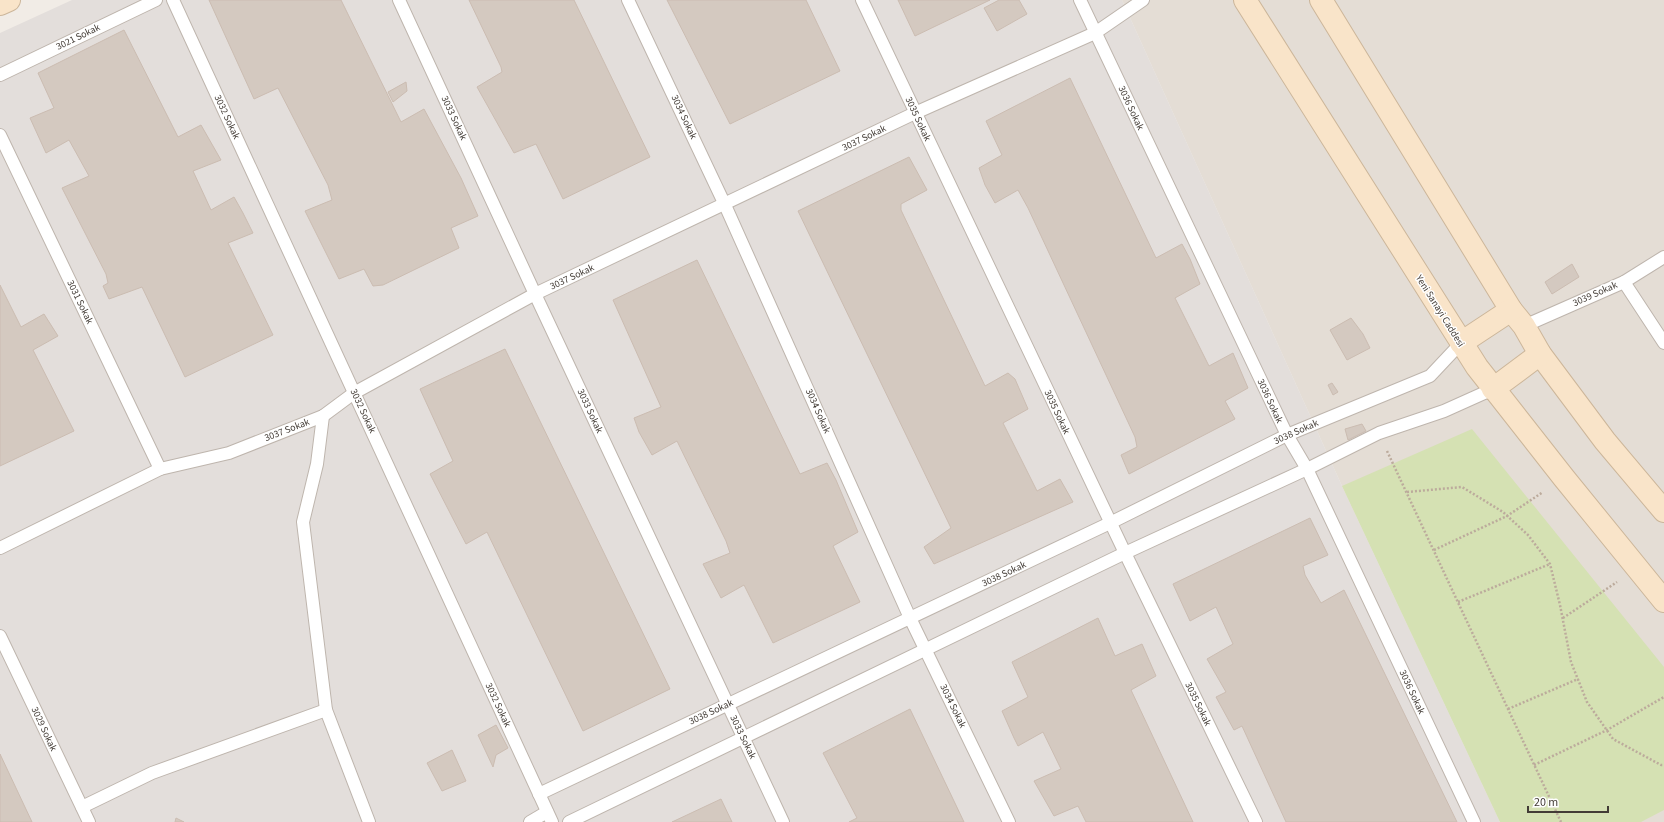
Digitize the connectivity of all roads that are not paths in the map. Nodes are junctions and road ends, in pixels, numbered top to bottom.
1 (9, 0) edge
2 (156, 0) edge
3 (173, 0) edge
4 (399, 0) edge
5 (628, 0) edge
6 (862, 0) edge
7 (1080, 0) edge
8 (1143, 0) edge
9 (1245, 0) edge
10 (1321, 0) edge
11 (0, 4) edge
12 (1095, 33) junction
13 (0, 75) edge
14 (915, 114) junction
15 (0, 135) edge
16 (726, 205) junction
17 (1664, 257) edge
18 (1624, 282) junction
19 (535, 294) junction
20 (1518, 318) junction
21 (1461, 343) junction
22 (1664, 343) edge
23 (1540, 354) junction
24 (1493, 389) junction
25 (354, 393) junction
26 (323, 416) junction
27 (1287, 435) junction
28 (160, 469) junction
29 (1307, 469) junction
30 (1664, 511) edge
31 (1110, 523) junction
32 (0, 548) edge
33 (1125, 554) junction
34 (1664, 601) edge
35 (910, 618) junction
36 (0, 636) edge
37 (925, 649) junction
38 (728, 705) junction
39 (326, 710) junction
40 (744, 738) junction
41 (539, 794) junction
42 (82, 807) junction
43 (550, 817) edge
44 (89, 822) edge
45 (369, 822) edge
46 (530, 822) edge
47 (569, 822) edge
48 (783, 822) edge
49 (1009, 822) edge
50 (1256, 822) edge
51 (1474, 822) edge

1 - 11 main road
2 - 13 lane, 3021 Sokak
3 - 25 lane, 3032 Sokak
4 - 19 lane, 3033 Sokak
5 - 16 lane, 3034 Sokak
6 - 14 lane, 3035 Sokak
7 - 12 lane, 3036 Sokak
8 - 12 lane, 3037 Sokak
9 - 21 main road, Yeni Sanayi Caddesi
10 - 20 main road
12 - 14 lane, 3037 Sokak
12 - 27 lane, 3036 Sokak
14 - 16 lane, 3037 Sokak
14 - 31 lane, 3035 Sokak
15 - 28 lane, 3031 Sokak
16 - 19 lane, 3037 Sokak
16 - 35 lane, 3034 Sokak
17 - 18 lane, 3039 Sokak
18 - 20 lane, 3039 Sokak
18 - 22 lane
19 - 25 lane, 3037 Sokak
19 - 38 lane, 3033 Sokak
20 - 21 main road
20 - 23 main road
21 - 24 main road, Yeni Sanayi Caddesi
21 - 27 lane, 3038 Sokak
23 - 24 main road
23 - 30 main road
24 - 29 lane
24 - 34 main road, Yeni Sanayi Caddesi
25 - 26 lane, 3037 Sokak
25 - 41 lane, 3032 Sokak
26 - 28 lane, 3037 Sokak
26 - 39 lane
27 - 29 lane, 3036 Sokak
27 - 31 lane, 3038 Sokak
28 - 32 lane, 3037 Sokak
29 - 33 lane
29 - 51 lane, 3036 Sokak
31 - 33 lane, 3035 Sokak
31 - 35 lane, 3038 Sokak
33 - 37 lane
33 - 50 lane, 3035 Sokak
35 - 37 lane, 3034 Sokak
35 - 38 lane, 3038 Sokak
36 - 42 lane, 3029 Sokak
37 - 40 lane
37 - 49 lane, 3034 Sokak
38 - 40 lane, 3033 Sokak
38 - 41 lane, 3038 Sokak
39 - 42 lane
39 - 45 lane
40 - 47 lane
40 - 48 lane, 3033 Sokak
41 - 43 lane, 3032 Sokak
42 - 44 lane, 3029 Sokak
43 - 46 lane

